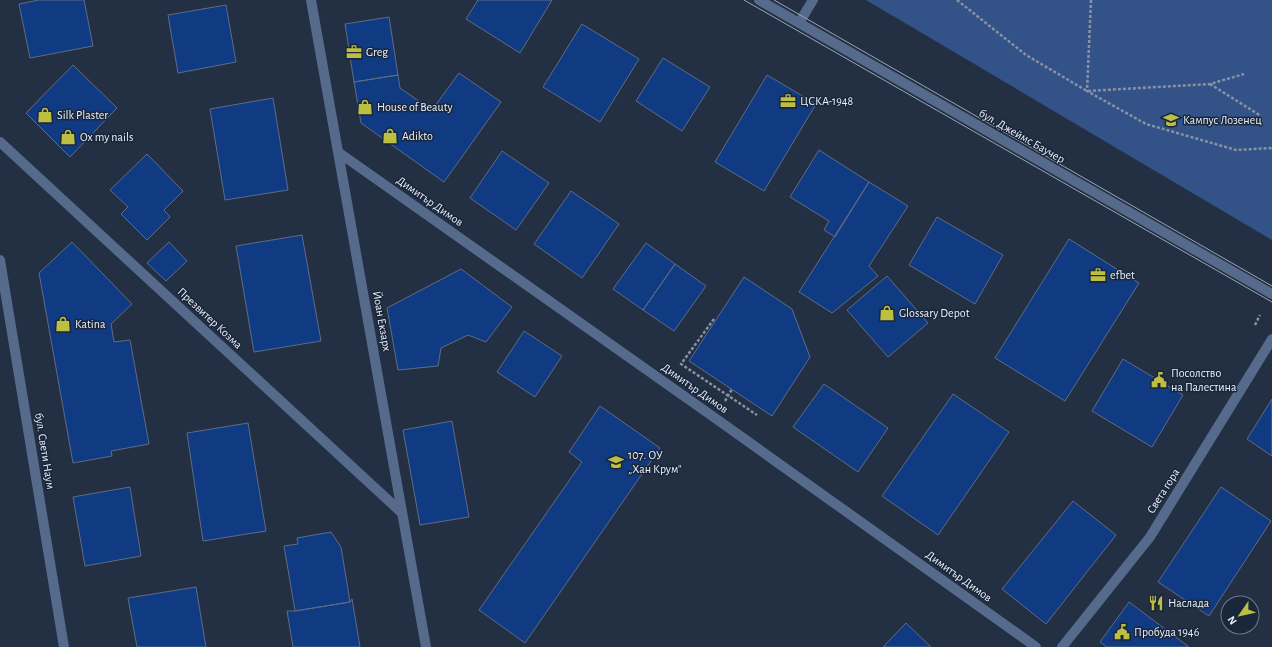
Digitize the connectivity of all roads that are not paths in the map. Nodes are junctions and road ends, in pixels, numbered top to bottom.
1 (311, 0) edge
2 (759, 0) edge
3 (813, 0) edge
4 (799, 23) junction
5 (0, 142) edge
6 (338, 152) junction
7 (0, 260) edge
8 (1272, 294) edge
9 (1272, 339) edge
10 (402, 513) junction
11 (64, 647) edge
12 (426, 647) edge
13 (1036, 647) edge
14 (1062, 647) edge

1 - 6 street, Йоан Екзарх
2 - 4 street, бул. Джеймс Баучер
3 - 4 street
4 - 8 street, бул. Джеймс Баучер
5 - 10 street, Презвитер Козма
6 - 10 street, Йоан Екзарх
6 - 13 street, Димитър Димов
7 - 11 street, бул. Свети Наум
9 - 14 street, Света гора
10 - 12 street, Йоан Екзарх

